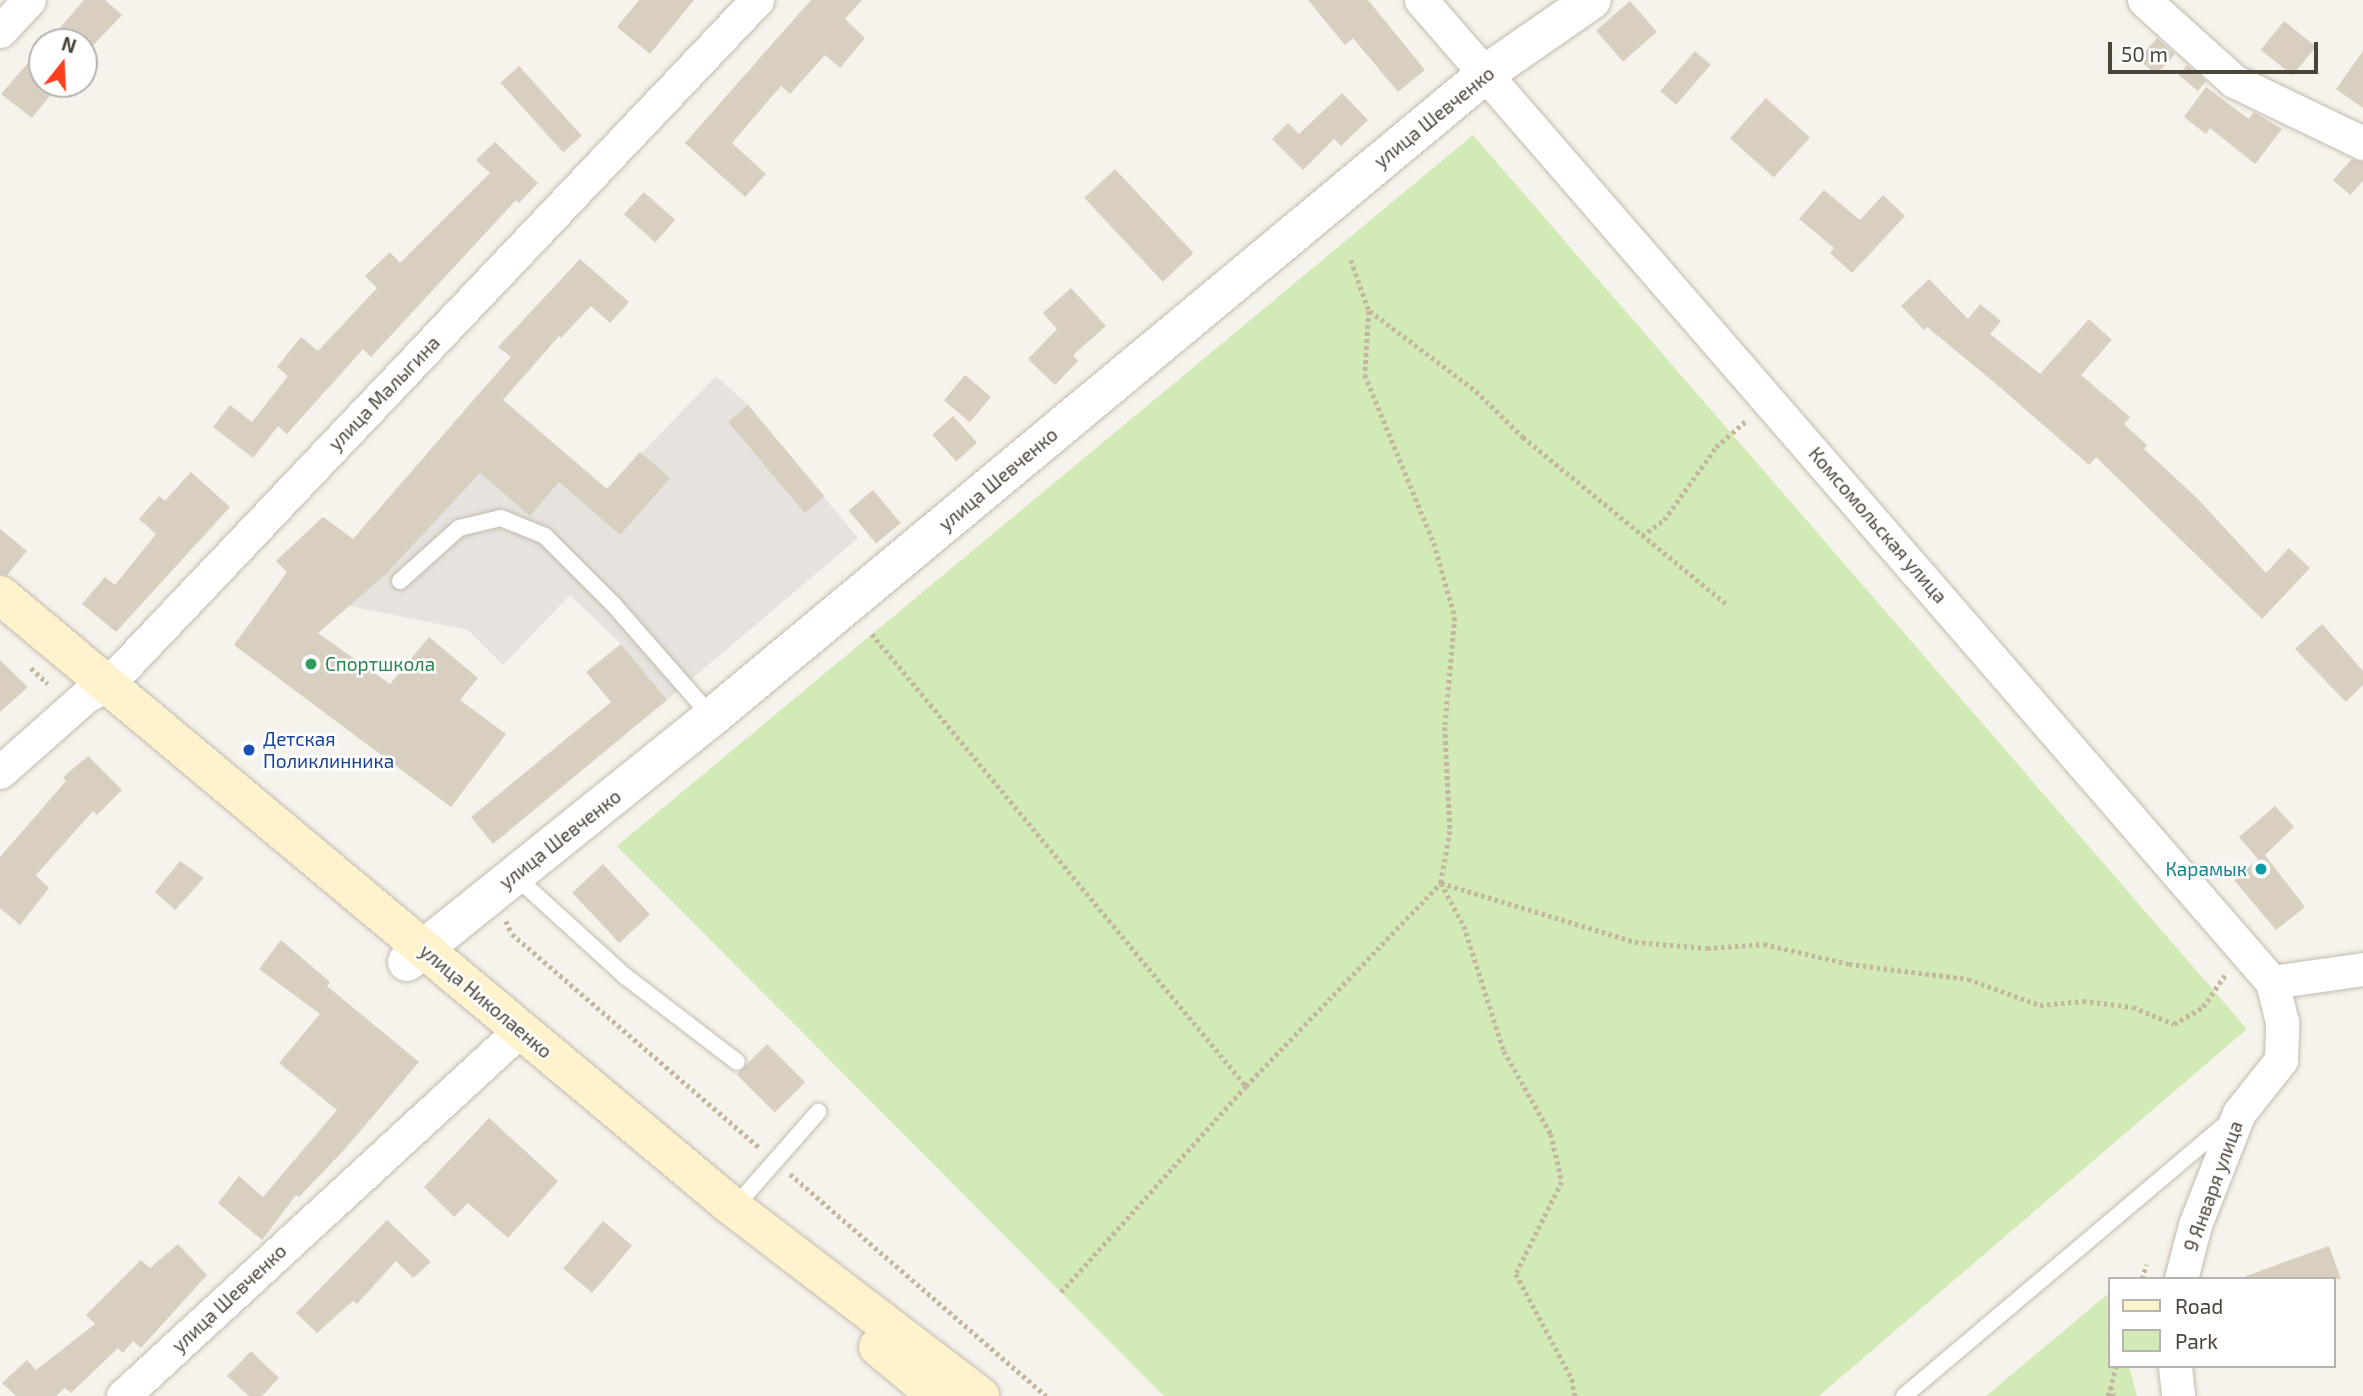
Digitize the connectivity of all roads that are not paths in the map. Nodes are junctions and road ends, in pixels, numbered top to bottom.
1 (29, 0) edge
2 (757, 0) edge
3 (1421, 0) edge
4 (1592, 0) edge
5 (2144, 0) edge
6 (0, 31) edge
7 (1488, 72) junction
8 (2363, 143) edge
9 (400, 581) dead end
10 (0, 595) edge
11 (0, 621) edge
12 (96, 690) junction
13 (712, 717) junction
14 (0, 772) edge
15 (514, 876) junction
16 (415, 956) junction
17 (2363, 969) edge
18 (2272, 982) junction
19 (512, 1037) junction
20 (737, 1062) dead end
21 (818, 1112) dead end
22 (2239, 1113) junction
23 (734, 1208) junction
24 (2182, 1277) edge
25 (2175, 1368) edge
26 (959, 1393) edge
27 (123, 1396) edge
28 (1904, 1396) edge
29 (2178, 1396) edge

1 - 6 street
2 - 12 street, улица Малыгина
3 - 7 street, Комсомольская улица
4 - 7 street, улица Шевченко
5 - 8 street
7 - 13 street, улица Шевченко
7 - 18 street, Комсомольская улица
9 - 13 lane
10 - 12 main road, улица Николаенко
11 - 12 main road, улица Николаенко
12 - 14 street, улица Малыгина
12 - 16 main road, улица Николаенко
13 - 15 street, улица Шевченко
15 - 16 street, улица Шевченко
15 - 20 lane
16 - 19 main road, улица Николаенко
17 - 18 street
18 - 22 street, 9 Января улица
19 - 23 main road, улица Николаенко
19 - 26 main road, улица Николаенко
19 - 27 street, улица Шевченко
21 - 23 lane
22 - 24 street, 9 Января улица
22 - 28 lane
23 - 26 main road, улица Николаенко
25 - 29 street

